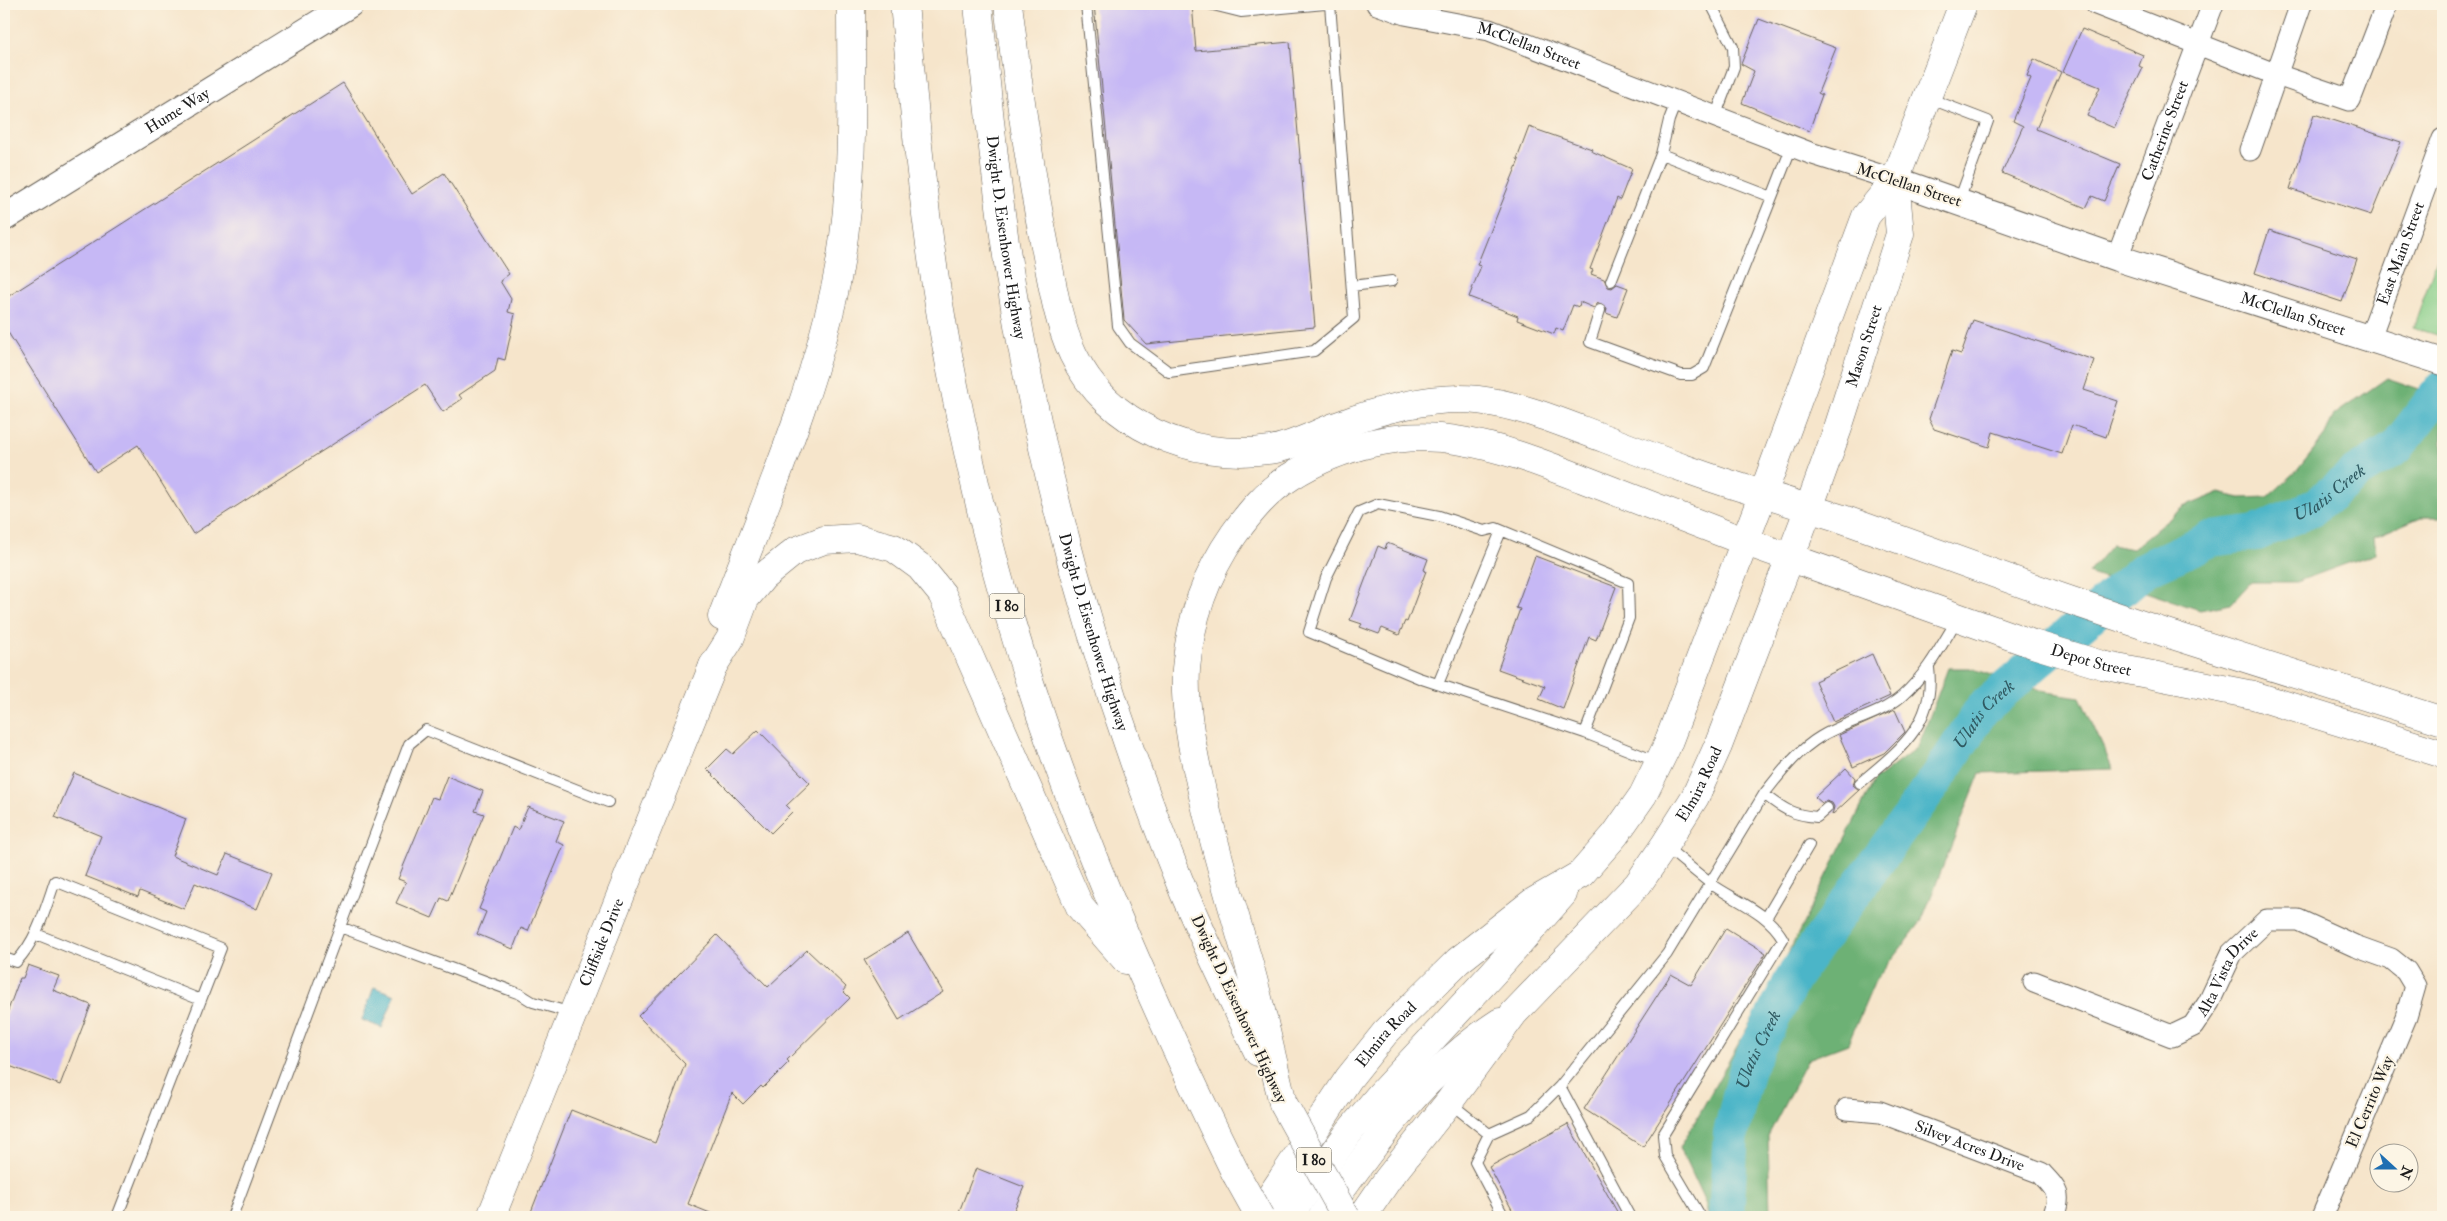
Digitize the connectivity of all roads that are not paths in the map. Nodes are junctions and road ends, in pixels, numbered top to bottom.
1 (350, 4) edge
2 (851, 4) edge
3 (904, 4) edge
4 (978, 4) edge
5 (1008, 4) edge
6 (1086, 4) edge
7 (1209, 4) edge
8 (1326, 4) edge
9 (1330, 4) edge
10 (1377, 4) edge
11 (1711, 4) edge
12 (1964, 4) edge
13 (2096, 4) edge
14 (2213, 4) edge
15 (2301, 4) edge
16 (2388, 4) edge
17 (1293, 5) edge
18 (2138, 11) edge
19 (2198, 44) junction
20 (2277, 75) junction
21 (1927, 98) junction
22 (1676, 102) junction
23 (1715, 117) junction
24 (2443, 139) edge
25 (1792, 146) junction
26 (2250, 150) dead end
27 (1661, 154) junction
28 (1895, 180) junction
29 (1772, 197) junction
30 (1959, 201) junction
31 (4, 218) edge
32 (2117, 258) junction
33 (1392, 281) dead end
34 (1611, 281) dead end
35 (1352, 286) junction
36 (1600, 310) dead end
37 (2369, 340) junction
38 (2432, 359) edge
39 (1763, 494) junction
40 (1809, 508) junction
41 (1501, 531) junction
42 (1746, 542) junction
43 (1790, 558) junction
44 (1958, 617) junction
45 (713, 666) junction
46 (1929, 668) junction
47 (1438, 684) junction
48 (2443, 721) edge
49 (1585, 733) junction
50 (2443, 754) edge
51 (1659, 763) junction
52 (1860, 783) dead end
53 (1764, 794) junction
54 (608, 802) dead end
55 (1827, 808) dead end
56 (1809, 845) dead end
57 (1664, 846) junction
58 (1581, 874) junction
59 (1711, 883) junction
60 (1766, 918) junction
61 (340, 927) junction
62 (36, 934) junction
63 (4, 958) edge
64 (1143, 980) junction
65 (2034, 982) dead end
66 (2415, 986) joint
67 (201, 1000) junction
68 (573, 1013) junction
69 (1514, 1013) junction
70 (1560, 1086) junction
71 (1449, 1102) junction
72 (1283, 1103) junction
73 (1848, 1109) dead end
74 (1489, 1134) junction
75 (117, 1217) edge
76 (232, 1217) edge
77 (491, 1217) edge
78 (1259, 1217) edge
79 (1288, 1217) edge
80 (1322, 1217) edge
81 (1346, 1217) edge
82 (1362, 1217) edge
83 (1504, 1217) edge
84 (1630, 1217) edge
85 (1700, 1217) edge
86 (2053, 1217) edge
87 (2322, 1217) edge

1 - 31 street, Hume Way
2 - 45 main road
3 - 64 main road, I 80
4 - 72 main road, Dwight D. Eisenhower Highway / I 80
5 - 39 main road
6 - 35 lane
7 - 17 lane
8 - 17 lane
9 - 35 lane
10 - 22 street, McClellan Street
11 - 23 lane
12 - 21 main road, Mason Street
13 - 18 street
14 - 19 street, Catherine Street
15 - 20 street
16 - 20 street
18 - 19 street
19 - 20 street
19 - 32 street, Catherine Street
20 - 26 street
21 - 28 main road, Mason Street
21 - 30 lane
22 - 23 street, McClellan Street
22 - 27 lane
23 - 25 street, McClellan Street
24 - 37 street, East Main Street
25 - 28 street, McClellan Street
25 - 29 lane
27 - 29 lane
27 - 34 lane
28 - 30 street, McClellan Street
28 - 39 main road, Mason Street
28 - 40 main road, Mason Street
29 - 36 lane
30 - 32 street, McClellan Street
32 - 37 street, McClellan Street
33 - 35 lane
37 - 38 street, McClellan Street
39 - 40 main road
39 - 42 main road, Elmira Road
40 - 43 main road, Elmira Road
40 - 48 main road
41 - 47 lane
41 - 47 lane
41 - 49 lane
42 - 43 main road, Depot Street
42 - 51 main road, Elmira Road
42 - 72 main road, Depot Street
43 - 44 main road, Depot Street
43 - 57 main road, Elmira Road
44 - 46 lane
44 - 50 main road, Depot Street
45 - 64 main road
45 - 68 main road, Cliffside Drive
46 - 52 lane
46 - 53 lane
47 - 49 lane
49 - 51 lane
51 - 58 main road, Elmira Road
53 - 55 lane
53 - 59 lane
54 - 61 lane
56 - 60 lane
57 - 59 lane
57 - 69 main road, Elmira Road
58 - 78 main road, Elmira Road
58 - 79 main road, Elmira Road
59 - 60 lane
59 - 70 lane
60 - 85 lane
61 - 68 lane
61 - 76 lane
62 - 63 lane
62 - 67 lane
62 - 67 lane
64 - 78 main road, I 80, bridge
65 - 66 street, Alta Vista Drive
66 - 87 street, El Cerrito Way
67 - 75 lane
68 - 77 main road, Cliffside Drive
69 - 71 main road, Elmira Road
69 - 80 main road, Elmira Road
70 - 74 lane
70 - 84 lane
71 - 74 lane
71 - 82 main road, Elmira Road
72 - 81 main road, Dwight D. Eisenhower Highway / I 80, bridge
73 - 86 street, Silvey Acres Drive
74 - 83 lane

